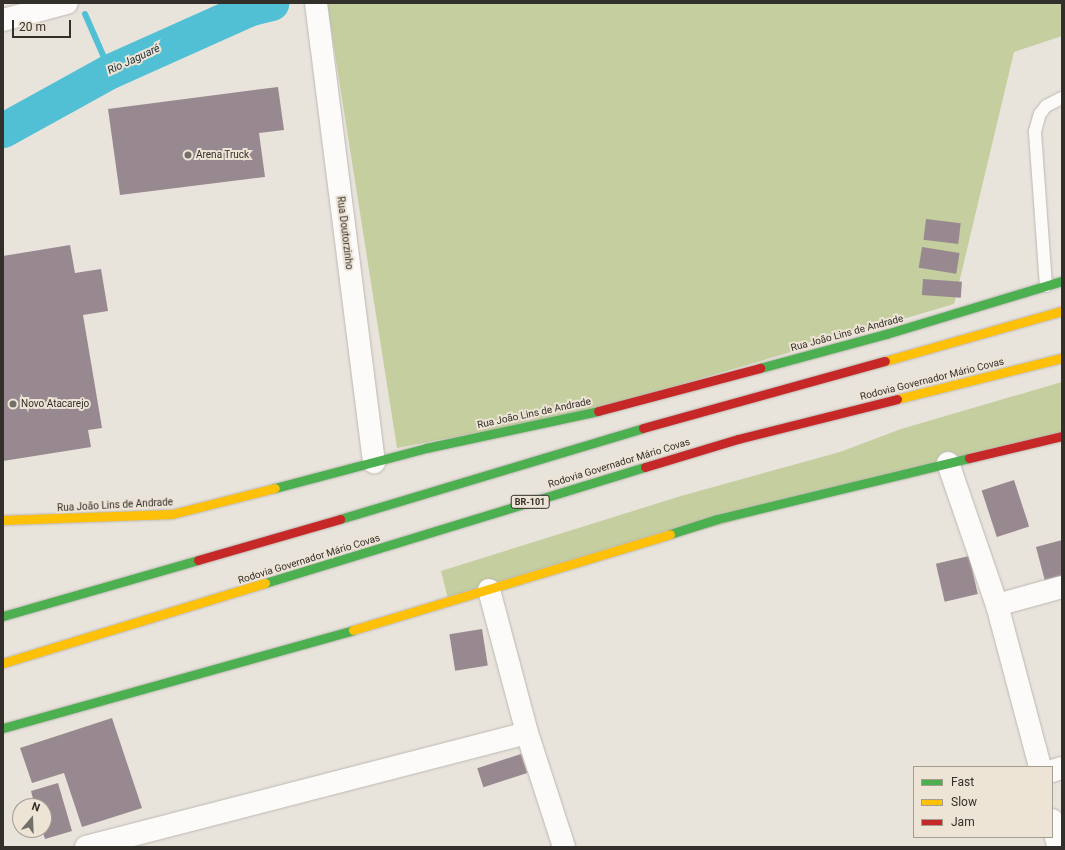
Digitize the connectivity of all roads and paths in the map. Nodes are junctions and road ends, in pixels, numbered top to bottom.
1 (67, 3) edge
2 (44, 6) edge
3 (317, 7) edge
4 (3, 20) edge
5 (1062, 98) edge
6 (1062, 282) edge
7 (1046, 286) junction
8 (1062, 311) edge
9 (1062, 358) edge
10 (1062, 436) edge
11 (374, 462) junction
12 (948, 463) junction
13 (3, 520) edge
14 (1062, 587) edge
15 (488, 590) junction
16 (997, 604) junction
17 (3, 616) edge
18 (3, 663) edge
19 (3, 728) edge
20 (527, 733) junction
21 (1040, 766) edge
22 (1053, 824) edge
23 (86, 847) edge
24 (564, 847) edge
25 (1058, 847) edge

1 - 2 street
2 - 4 street
3 - 11 street, Rua Doutorzinho
5 - 7 lane
6 - 7 main road, Rua João Lins de Andrade
7 - 11 main road, Rua João Lins de Andrade
8 - 17 main road
9 - 18 main road, Rodovia Governador Mário Covas / BR-101
10 - 12 main road
11 - 13 main road, Rua João Lins de Andrade
12 - 15 main road
12 - 16 street
14 - 16 street
15 - 19 main road
15 - 20 street
16 - 21 street
20 - 23 street
20 - 24 street
22 - 25 street

